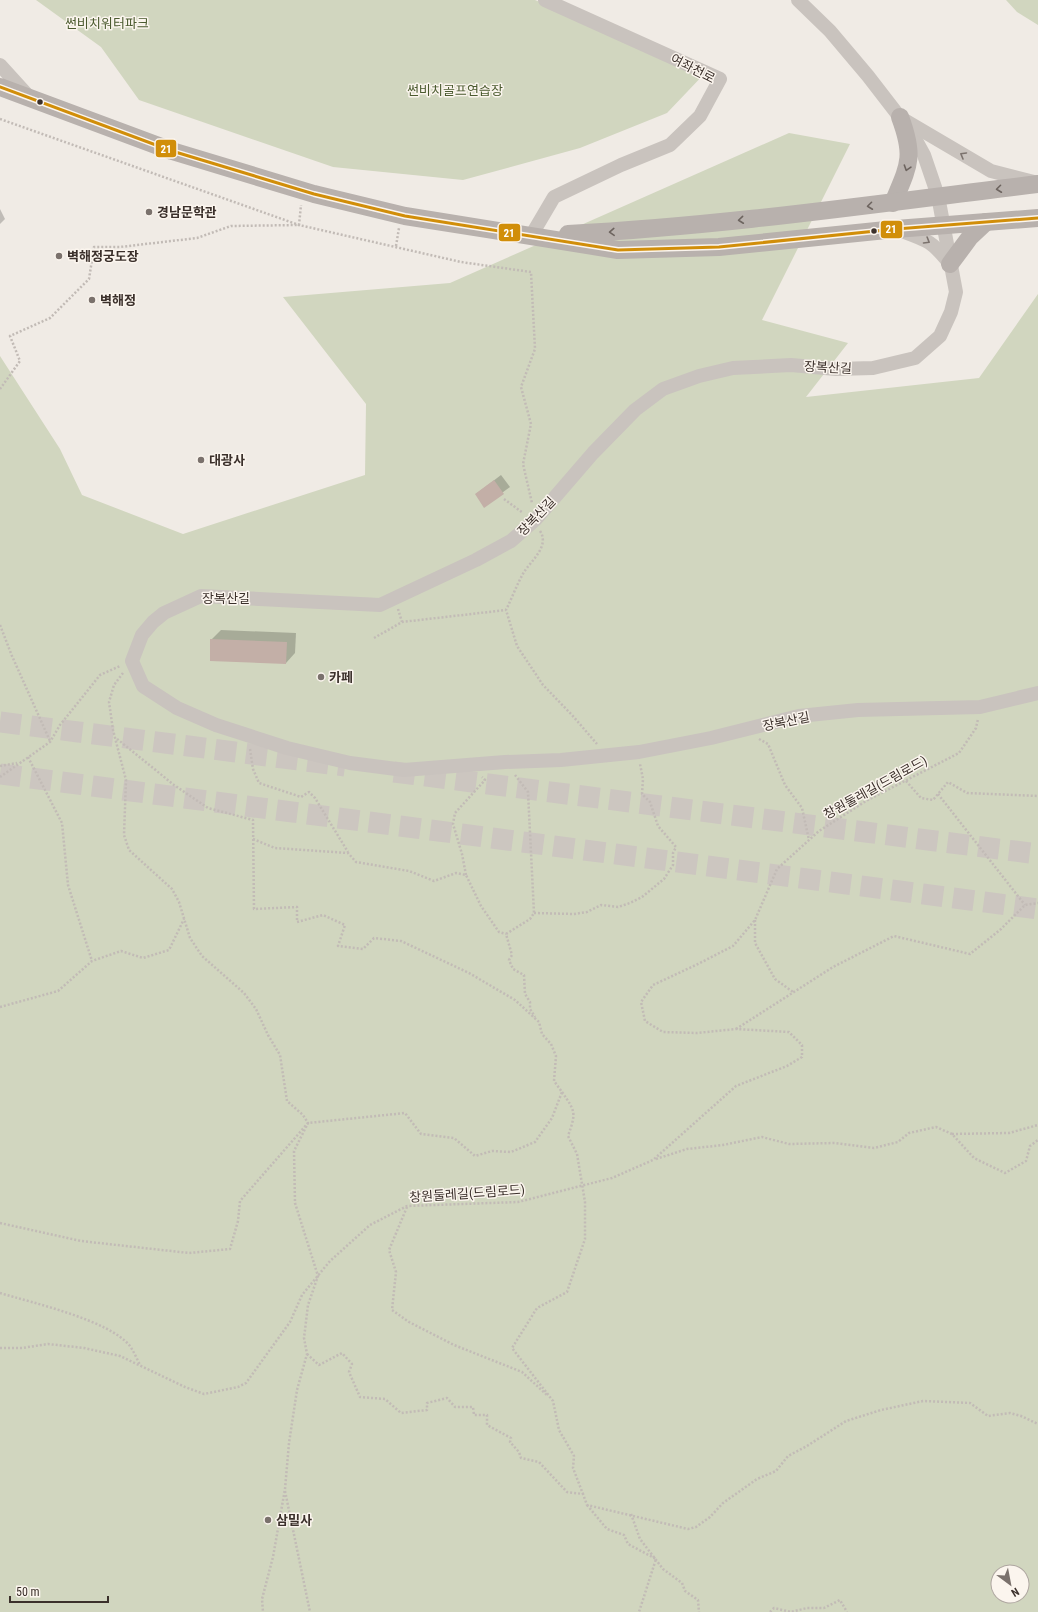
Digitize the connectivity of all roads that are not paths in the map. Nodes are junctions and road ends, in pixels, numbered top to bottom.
1 (545, 0) edge
2 (798, 0) edge
3 (0, 65) edge
4 (0, 87) edge
5 (32, 100) junction
6 (900, 117) junction
7 (1038, 184) edge
8 (938, 196) junction
9 (893, 203) junction
10 (1038, 218) edge
11 (986, 222) junction
12 (944, 225) junction
13 (896, 230) junction
14 (531, 236) junction
15 (950, 264) junction
16 (1038, 693) edge

1 - 14 street, 여좌천로
2 - 6 street, 장복산길
3 - 5 street
4 - 5 main road
5 - 14 main road
7 -> 6 street
6 - 8 street, 장복산길
6 -> 9 main road
7 -> 8 main road
8 - 9 main road
8 - 12 street, 장복산길
9 -> 14 main road
10 - 11 main road
11 - 12 main road
11 - 15 main road
12 - 13 main road
12 - 15 street, 장복산길
13 - 14 main road
13 -> 15 street
15 - 16 street, 장복산길

